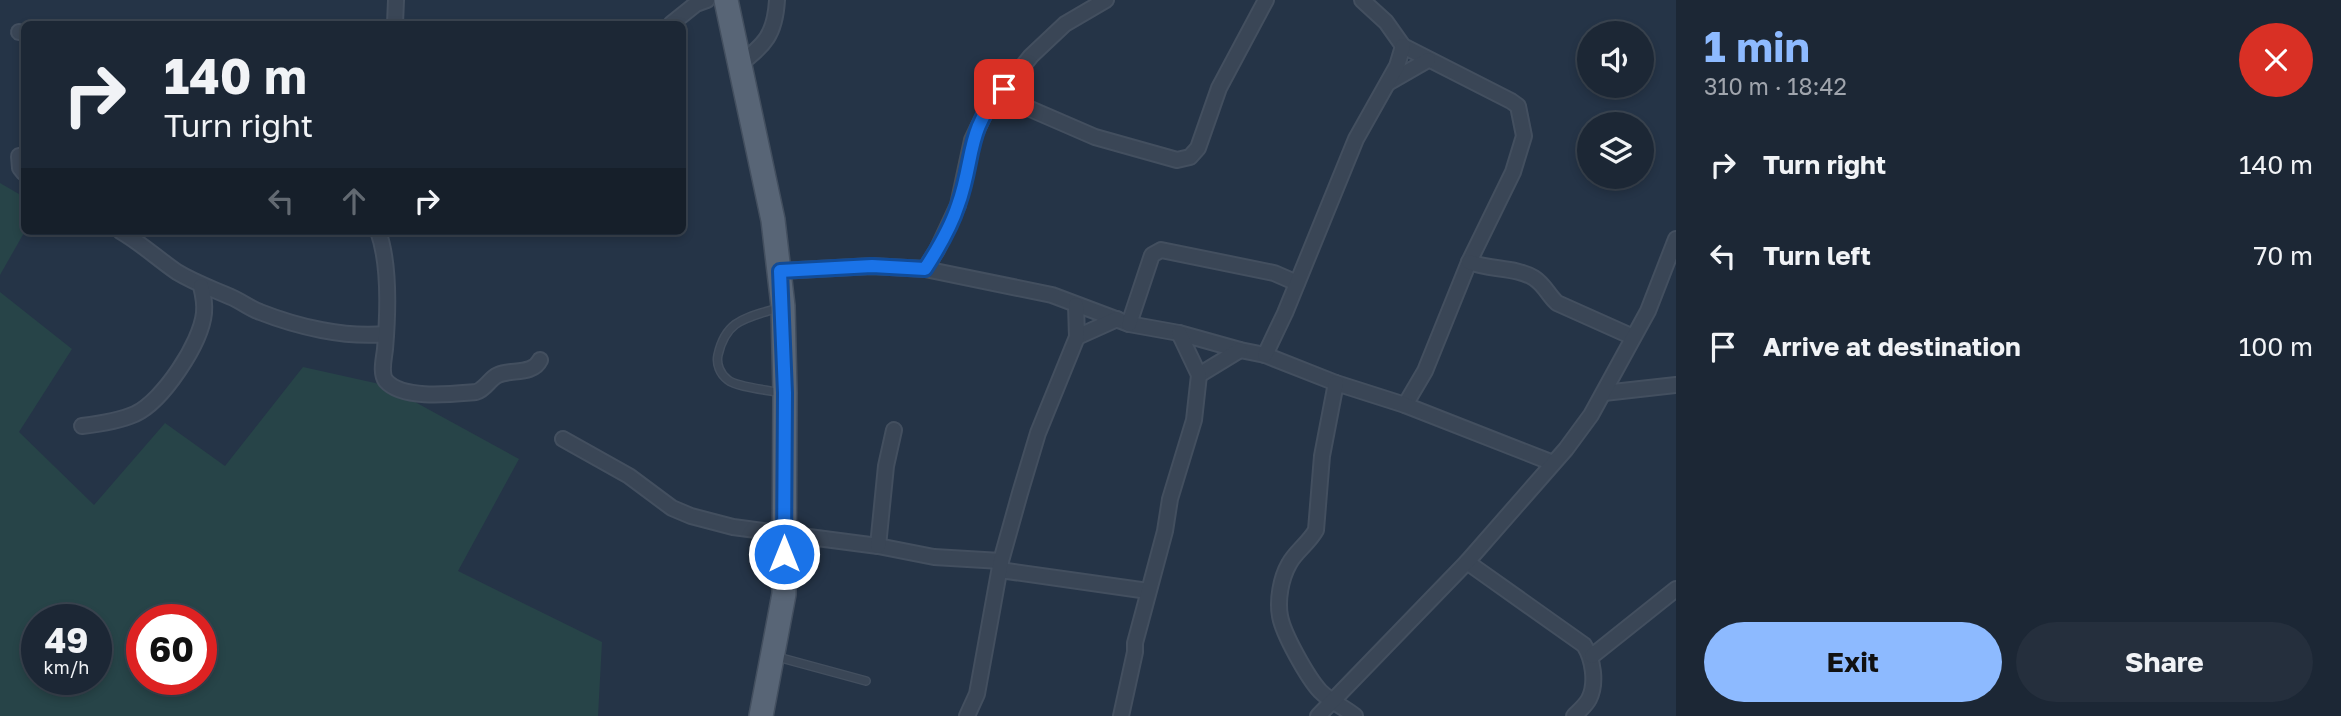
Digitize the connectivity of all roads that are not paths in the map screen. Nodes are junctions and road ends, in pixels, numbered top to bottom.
1 (396, 0) edge
2 (707, 0) edge
3 (726, 0) edge
4 (777, 0) edge
5 (1106, 0) edge
6 (1266, 0) edge
7 (1362, 0) edge
8 (395, 21) edge
9 (675, 21) edge
10 (1403, 46) junction
11 (1428, 60) junction
12 (739, 65) junction
13 (1388, 83) junction
14 (998, 96) junction
15 (19, 156) dead end
16 (21, 169) edge
17 (127, 235) edge
18 (379, 235) edge
19 (1676, 239) edge
20 (1469, 262) junction
21 (925, 269) junction
22 (780, 271) junction
23 (1297, 283) junction
24 (201, 286) junction
25 (1076, 305) junction
26 (783, 306) junction
27 (1123, 321) junction
28 (1179, 333) junction
29 (386, 334) junction
30 (1077, 337) junction
31 (1633, 337) junction
32 (1240, 350) junction
33 (1265, 355) junction
34 (540, 360) dead end
35 (1199, 375) junction
36 (1336, 383) junction
37 (1676, 385) edge
38 (785, 393) junction
39 (1604, 393) junction
40 (1405, 405) junction
41 (82, 426) dead end
42 (894, 430) dead end
43 (563, 439) dead end
44 (1553, 463) junction
45 (785, 535) junction
46 (878, 546) junction
47 (1467, 562) junction
48 (1001, 566) junction
49 (1676, 589) edge
50 (1148, 591) junction
51 (774, 656) junction
52 (1592, 656) junction
53 (866, 681) dead end
54 (1332, 702) junction
55 (761, 716) edge
56 (967, 716) edge
57 (1121, 716) edge
58 (1318, 716) edge
59 (1355, 716) edge
60 (1574, 716) edge

1 - 8 street
2 - 9 street
3 - 12 main road
4 - 12 street
5 - 14 street
6 - 14 street
7 - 10 street
10 - 11 street
10 - 13 street
11 - 13 street
11 - 20 street
12 - 22 main road
13 - 23 street
14 - 21 street
15 - 16 street
17 - 24 street
18 - 29 street
19 - 31 street
20 - 31 street
20 - 40 street
21 - 22 street
21 - 25 street
22 - 26 main road
23 - 27 street
23 - 33 street
24 - 29 street
24 - 41 street
25 - 27 street
25 - 30 street
26 - 38 main road
26 - 38 lane
27 - 28 street
27 - 30 street
28 - 32 street
28 - 35 street
29 - 34 street
30 - 48 street
31 - 39 street
32 - 33 street
32 - 35 street
33 - 36 street
35 - 50 street
36 - 40 street
36 - 54 street
37 - 39 street
38 - 45 main road
39 - 44 street
40 - 44 street
42 - 46 street
43 - 45 street
44 - 47 street
45 - 46 street
45 - 51 main road
46 - 48 street
47 - 52 street
47 - 54 street
48 - 50 street
48 - 56 street
49 - 52 street
50 - 57 street
51 - 53 lane
51 - 55 main road
52 - 60 street
54 - 58 street
54 - 59 street

